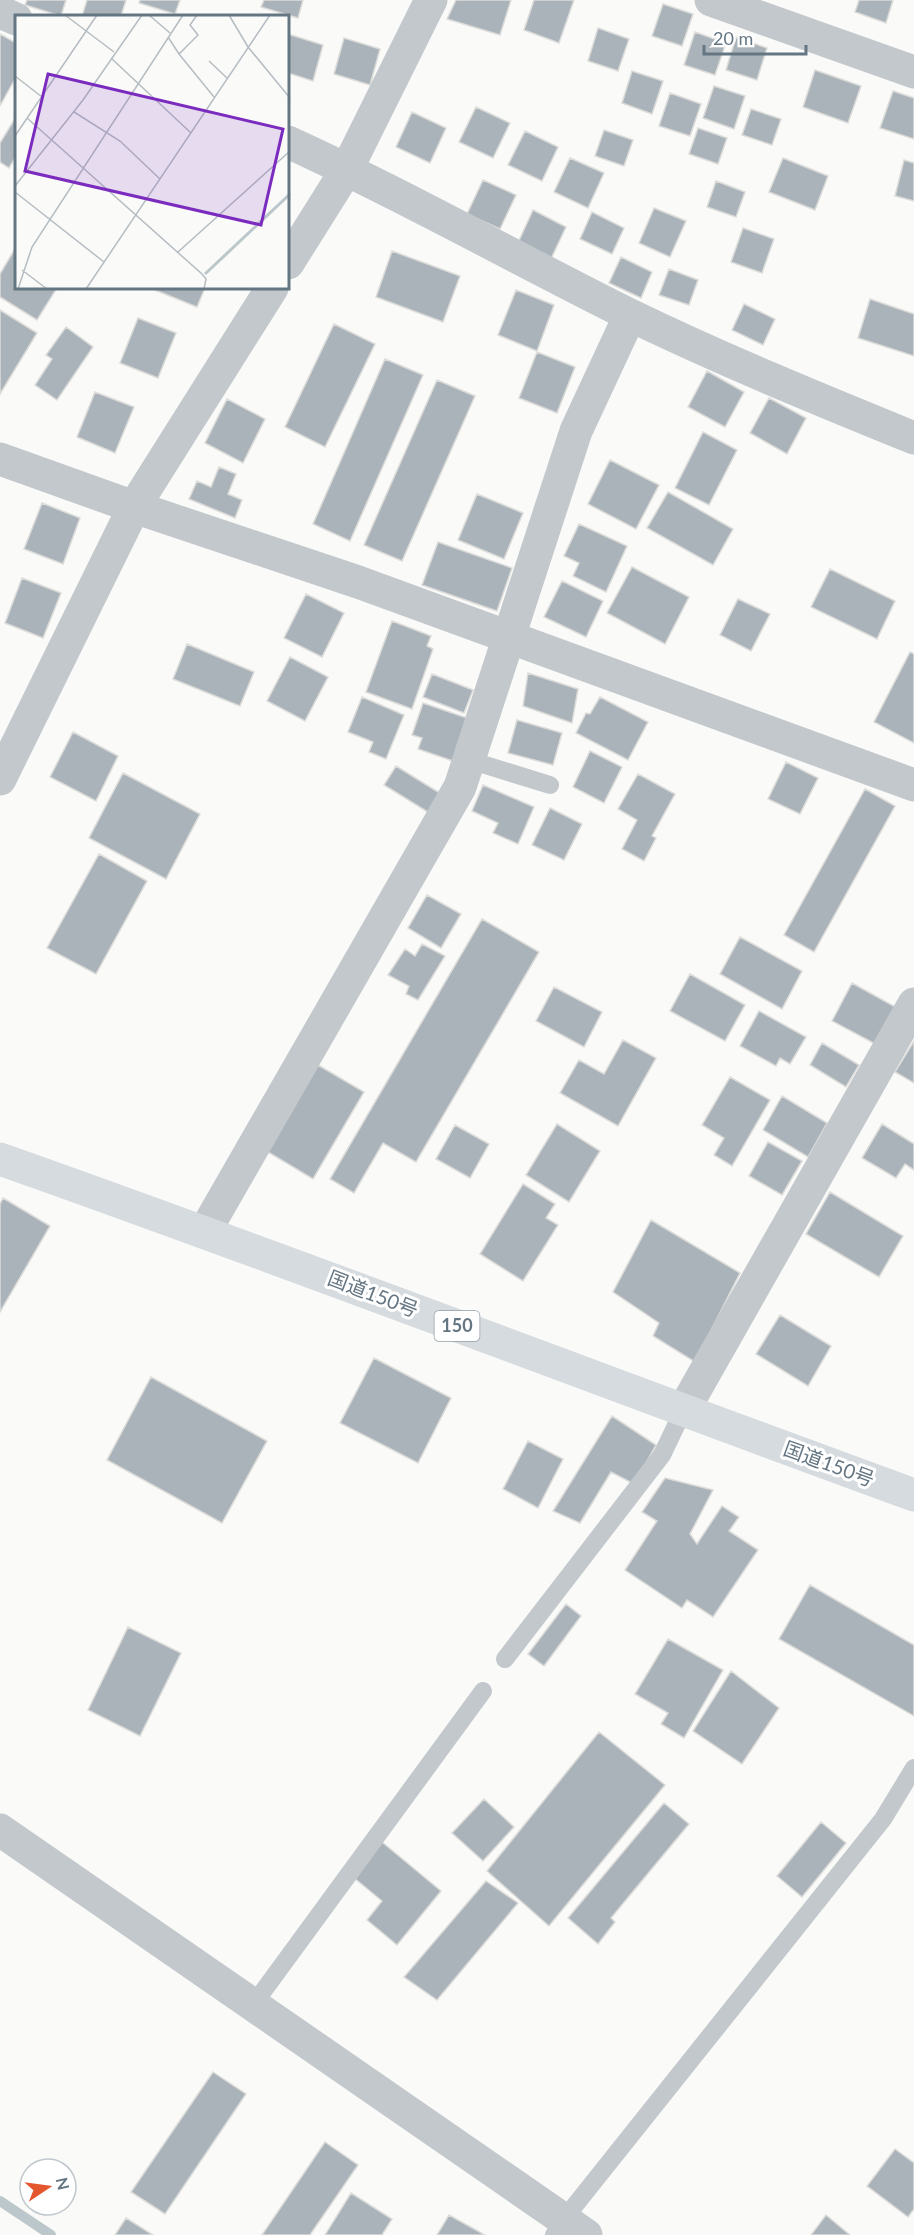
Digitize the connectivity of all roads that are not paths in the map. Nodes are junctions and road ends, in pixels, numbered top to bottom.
1 (430, 0) edge
2 (711, 0) edge
3 (0, 12) edge
4 (15, 19) edge
5 (914, 72) edge
6 (290, 143) edge
7 (347, 169) junction
8 (290, 260) edge
9 (271, 290) edge
10 (630, 315) junction
11 (914, 438) edge
12 (0, 459) edge
13 (134, 507) junction
14 (509, 637) junction
15 (469, 759) junction
16 (0, 779) edge
17 (550, 785) dead end
18 (914, 785) edge
19 (914, 1004) edge
20 (0, 1159) edge
21 (205, 1231) junction
22 (682, 1411) junction
23 (914, 1495) edge
24 (505, 1659) dead end
25 (483, 1691) dead end
26 (914, 1768) edge
27 (0, 1830) edge
28 (253, 2005) junction
29 (568, 2230) edge

1 - 7 street
2 - 5 street
3 - 4 street
6 - 7 street
7 - 8 street
7 - 10 street
9 - 13 street
10 - 11 street
10 - 14 street
12 - 13 street
13 - 14 street
13 - 16 street
14 - 15 street
14 - 18 street
15 - 17 lane
15 - 21 street
19 - 22 street
20 - 21 highway, 国道150号 / 150
21 - 22 highway, 国道150号 / 150
22 - 23 highway, 国道150号 / 150
22 - 24 lane
25 - 28 lane
26 - 29 lane
27 - 28 street
28 - 29 street

